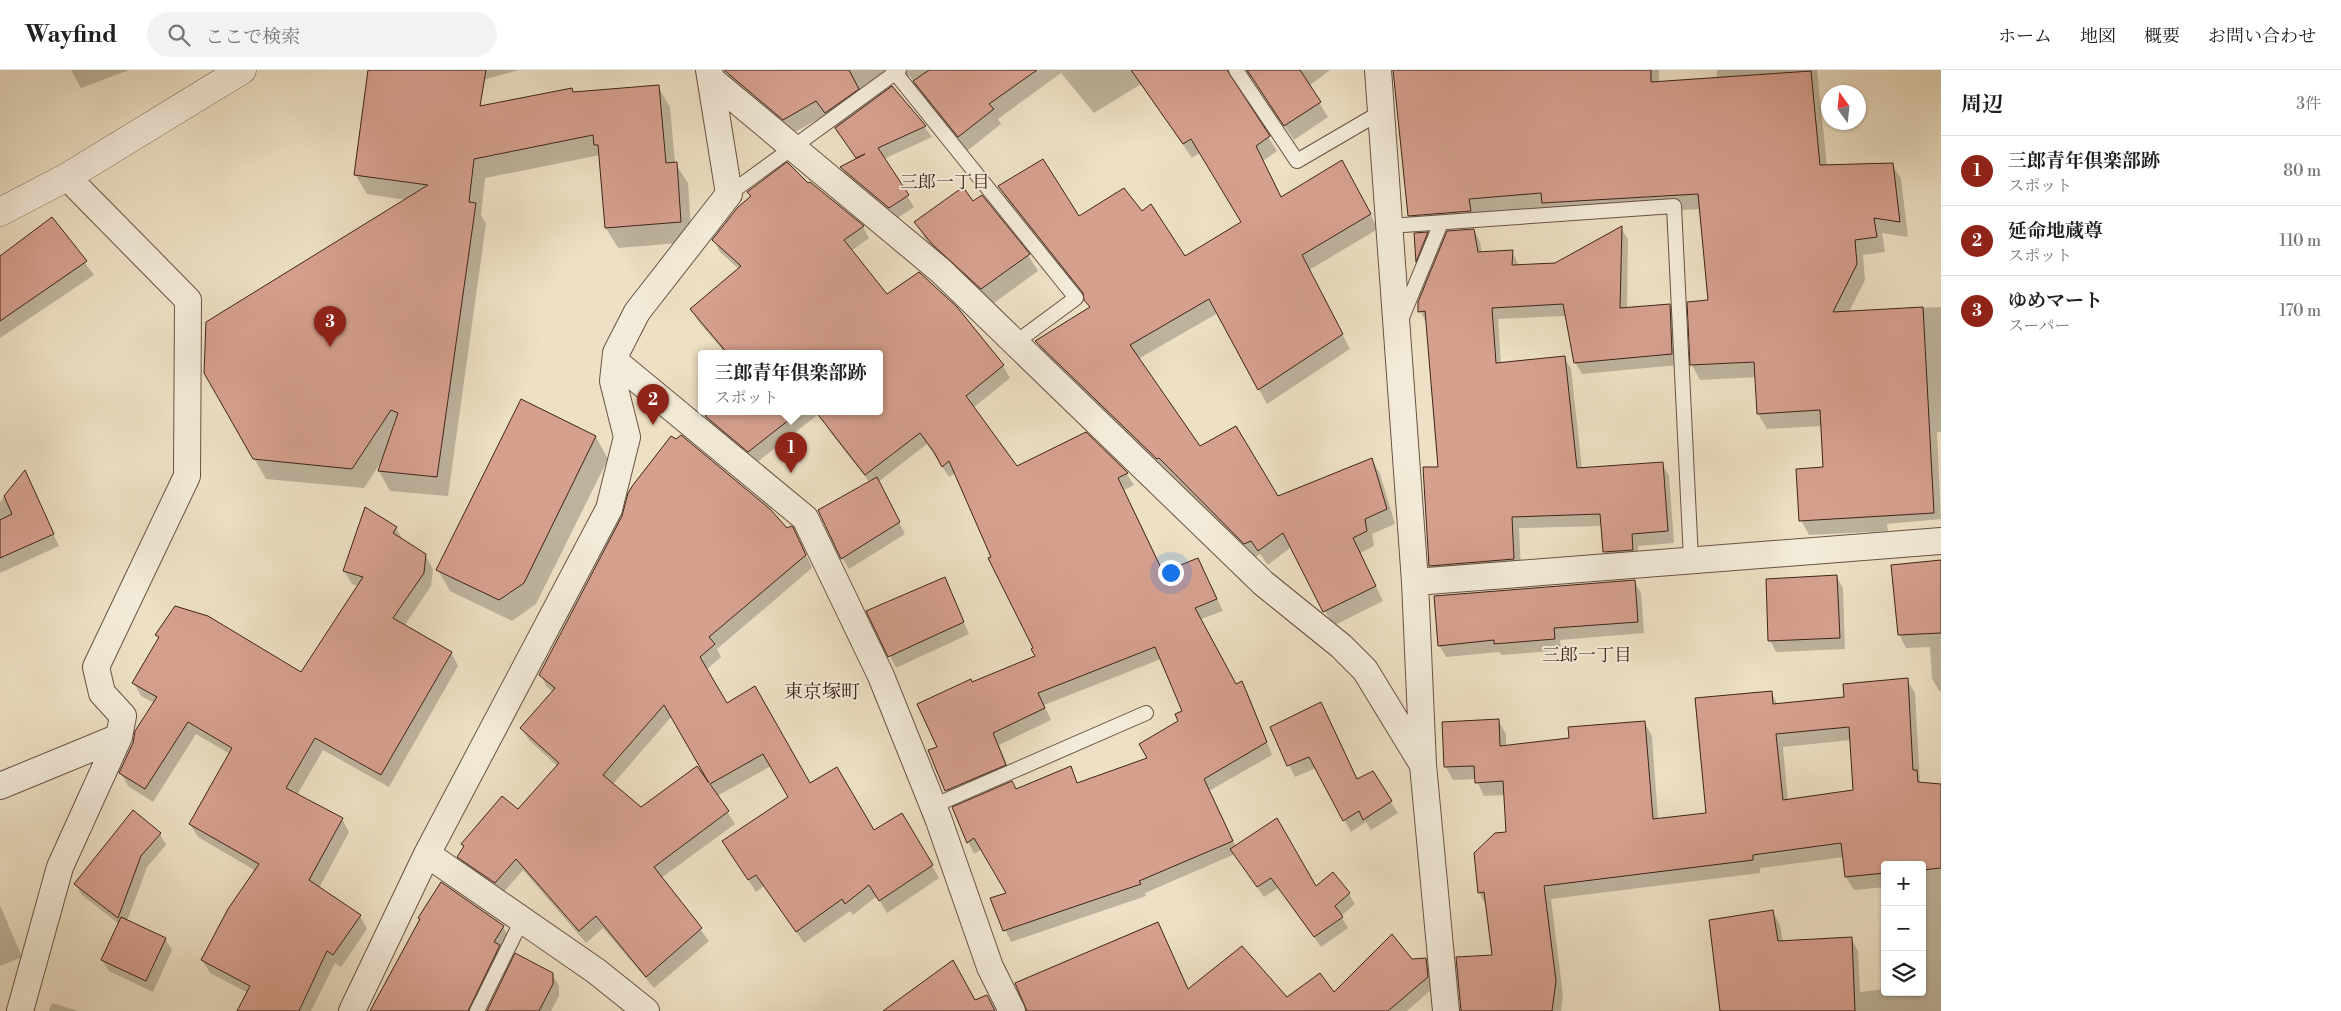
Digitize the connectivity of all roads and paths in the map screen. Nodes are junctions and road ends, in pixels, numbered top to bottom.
1 (242, 70) edge
2 (1236, 70) edge
3 (1378, 70) edge
4 (896, 71) edge
5 (711, 75) edge
6 (1381, 112) junction
7 (792, 147) junction
8 (67, 176) junction
9 (729, 194) junction
10 (0, 212) edge
11 (1440, 223) junction
12 (1389, 226) junction
13 (1397, 330) junction
14 (1015, 343) junction
15 (616, 362) junction
16 (1941, 540) edge
17 (1691, 560) junction
18 (1415, 582) junction
19 (1146, 713) dead end
20 (118, 737) junction
21 (1423, 765) junction
22 (0, 786) edge
23 (932, 806) junction
24 (427, 854) junction
25 (522, 920) junction
26 (20, 1011) edge
27 (352, 1011) edge
28 (477, 1011) edge
29 (646, 1011) edge
30 (1012, 1011) edge
31 (1446, 1011) edge

1 - 8 street
2 - 6 lane
3 - 6 street
4 - 7 lane
4 - 14 lane
5 - 7 street
5 - 9 street
6 - 12 street
7 - 9 lane
7 - 14 street
8 - 10 street
8 - 20 street
9 - 15 street
11 - 12 lane
11 - 13 lane
11 - 17 lane
12 - 13 street
13 - 18 street
14 - 21 street
15 - 23 street
15 - 24 street
16 - 17 street
17 - 18 street
18 - 21 street
19 - 23 lane
20 - 22 street
20 - 26 street
21 - 31 street
23 - 30 street
24 - 25 street
24 - 27 street
25 - 28 lane
25 - 29 street

